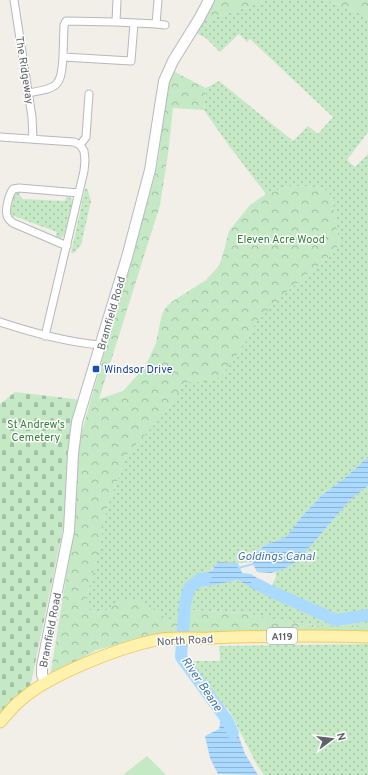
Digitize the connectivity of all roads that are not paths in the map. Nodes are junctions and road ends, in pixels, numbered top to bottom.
1 (14, 0) edge
2 (117, 0) edge
3 (158, 0) edge
4 (209, 0) edge
5 (116, 22) junction
6 (134, 23) junction
7 (156, 24) junction
8 (165, 25) dead end
9 (63, 57) junction
10 (28, 93) junction
11 (89, 94) dead end
12 (0, 137) edge
13 (33, 139) junction
14 (80, 145) junction
15 (79, 193) junction
16 (67, 246) junction
17 (0, 322) edge
18 (45, 336) junction
19 (101, 345) junction
20 (368, 637) edge
21 (46, 683) junction
22 (0, 722) edge

1 - 10 street, The Ridgeway
2 - 5 street
3 - 7 street
4 - 19 street, Bramfield Road
5 - 6 street
5 - 9 street
6 - 7 street
6 - 9 street
7 - 8 street
9 - 10 street
10 - 13 street, The Ridgeway
11 - 14 street
12 - 13 street
13 - 14 street
14 - 15 street
15 - 16 street
15 - 16 street
16 - 18 street
17 - 18 street
18 - 19 street
19 - 21 street, Bramfield Road
20 - 21 main road, North Road / A119
21 - 22 main road, North Road / A119

